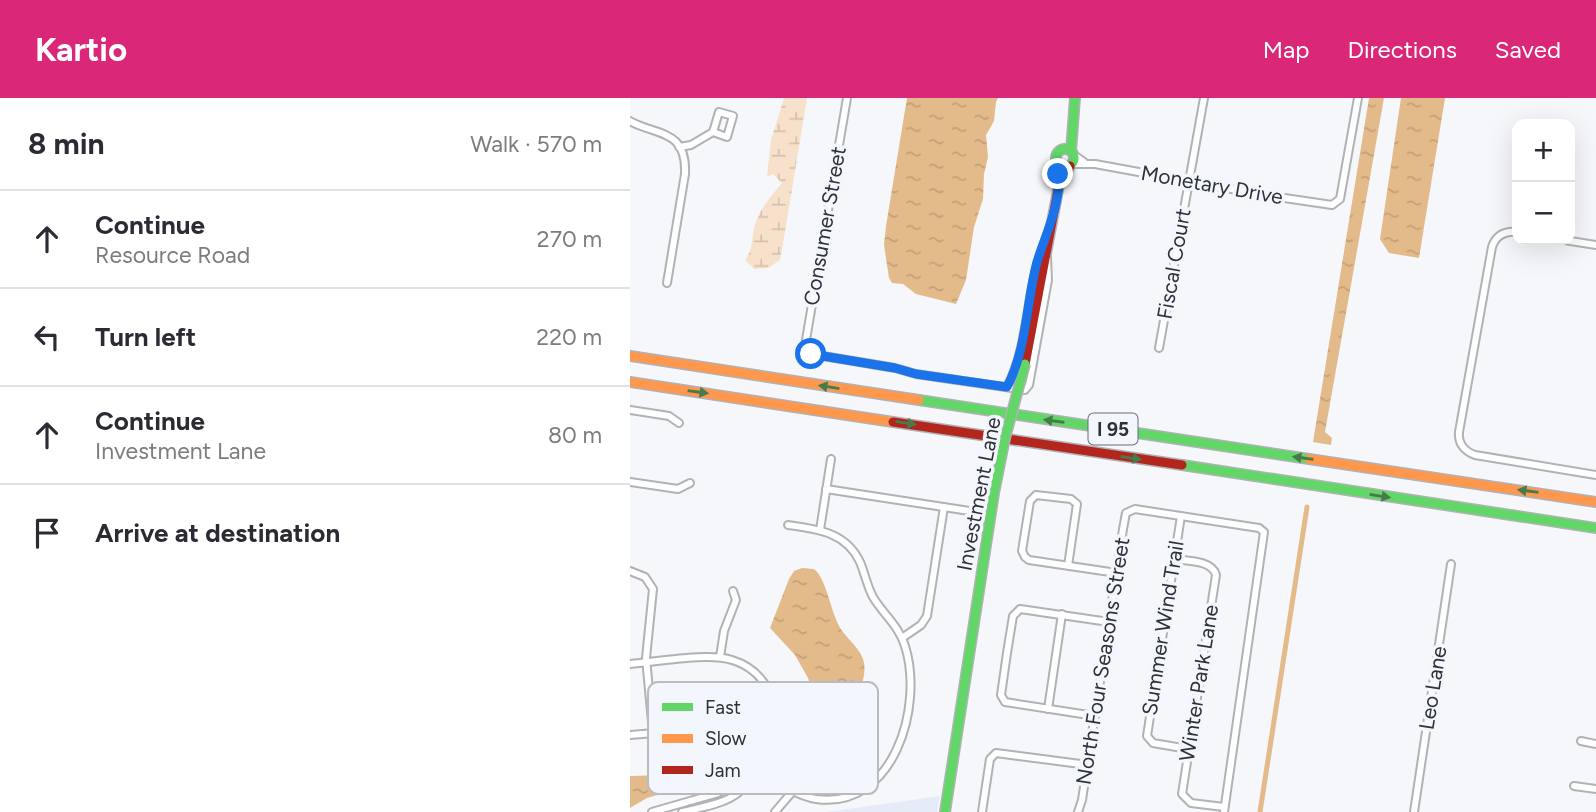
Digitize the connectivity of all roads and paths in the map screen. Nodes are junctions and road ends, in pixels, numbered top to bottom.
1 (847, 98) edge
2 (1075, 98) edge
3 (1204, 98) edge
4 (1358, 98) edge
5 (630, 121) edge
6 (713, 132) dead end
7 (679, 148) junction
8 (1070, 157) junction
9 (1058, 165) junction
10 (1189, 180) junction
11 (1059, 185) junction
12 (1049, 232) junction
13 (1512, 232) edge
14 (1575, 242) edge
15 (1596, 245) edge
16 (1046, 250) junction
17 (667, 283) dead end
18 (1159, 348) dead end
19 (630, 356) edge
20 (630, 382) edge
21 (1007, 387) junction
22 (630, 410) edge
23 (679, 423) dead end
24 (1005, 438) junction
25 (831, 459) dead end
26 (1596, 475) edge
27 (630, 482) edge
28 (690, 483) dead end
29 (826, 489) junction
30 (1596, 502) edge
31 (944, 507) junction
32 (975, 512) dead end
33 (1181, 516) junction
34 (788, 524) dead end
35 (1596, 528) edge
36 (820, 530) junction
37 (1174, 559) junction
38 (1451, 564) dead end
39 (1068, 566) junction
40 (630, 572) edge
41 (1117, 573) junction
42 (733, 591) dead end
43 (1062, 614) junction
44 (1109, 622) junction
45 (902, 638) junction
46 (720, 657) junction
47 (647, 663) junction
48 (630, 664) edge
49 (649, 682) edge
50 (764, 682) edge
51 (1048, 709) junction
52 (1095, 716) junction
53 (648, 733) edge
54 (630, 735) edge
55 (1581, 741) dead end
56 (1596, 744) edge
57 (1188, 749) junction
58 (1088, 765) junction
59 (878, 776) edge
60 (1574, 786) dead end
61 (1596, 789) edge
62 (715, 794) edge
63 (736, 794) edge
64 (790, 794) edge
65 (801, 794) edge
66 (852, 794) edge
67 (1224, 810) edge
68 (652, 812) edge
69 (682, 812) edge
70 (775, 812) edge
71 (944, 812) edge
72 (982, 812) edge
73 (1078, 812) edge
74 (1414, 812) edge

1 - 21 street, Consumer Street
2 - 8 main road
3 - 10 street, Fiscal Court
4 - 10 street, Monetary Drive
5 - 7 street
6 - 7 street
7 - 17 street
8 - 9 main road
8 - 9 main road, Investment Lane
8 - 10 street, Monetary Drive
8 - 11 main road, Investment Lane
9 - 11 main road, Investment Lane
10 - 18 street, Fiscal Court
11 - 12 main road, Investment Lane
12 - 16 main road, Investment Lane
12 - 21 street
13 - 26 street
14 - 15 street
16 - 21 street
16 - 24 main road, Investment Lane, bridge
30 -> 19 main road, I 95
20 -> 24 main road, I 95
22 - 23 street
24 -> 35 main road, I 95
24 - 71 main road, Investment Lane, bridge
25 - 29 street
27 - 28 street
29 - 31 street
29 - 36 street
31 - 32 street
31 - 45 street
33 - 37 street, Summer Wind Trail
33 - 41 street, North Four Seasons Street
33 - 67 street
34 - 36 street
36 - 45 street
37 - 57 street, Summer Wind Trail
37 - 57 street, Winter Park Lane
38 - 74 street, Leo Lane
39 - 39 street
39 - 41 street
40 - 47 street
41 - 44 street, North Four Seasons Street
42 - 46 street
43 - 44 street
43 - 51 street
43 - 51 street
44 - 52 street, North Four Seasons Street
45 - 59 street
46 - 47 street
46 - 50 street
47 - 48 street
47 - 49 street
51 - 52 street
52 - 58 street, North Four Seasons Street
53 - 54 street
55 - 56 street
57 - 67 street, Winter Park Lane
58 - 72 street
58 - 73 street, North Four Seasons Street
60 - 61 street
62 - 68 street
63 - 69 street
64 - 70 street
65 - 66 street

